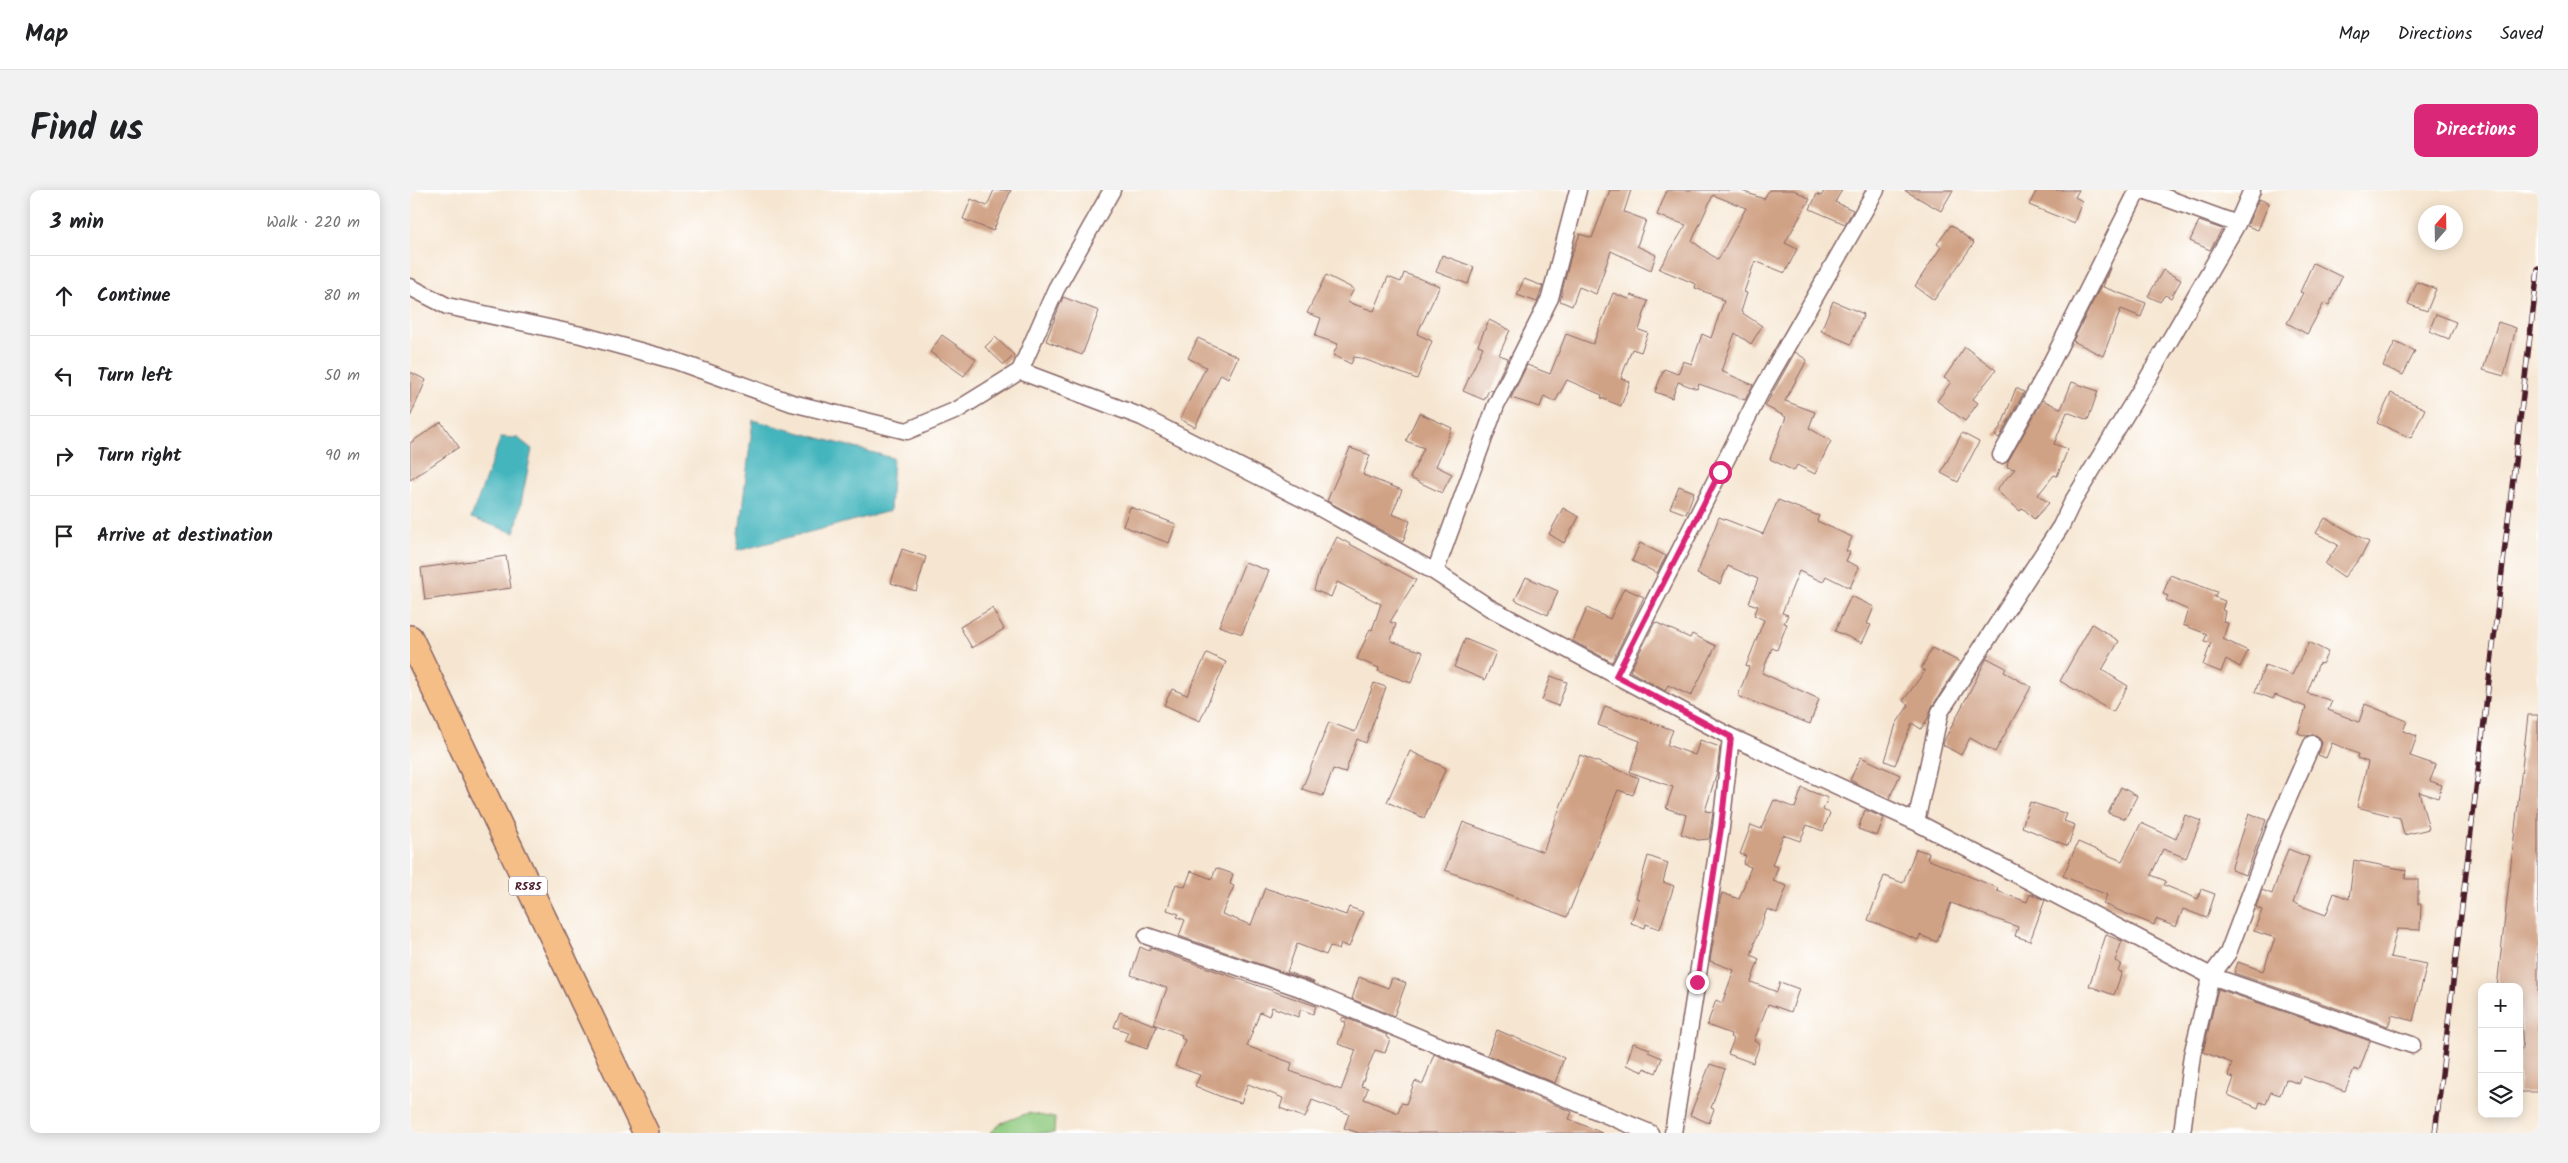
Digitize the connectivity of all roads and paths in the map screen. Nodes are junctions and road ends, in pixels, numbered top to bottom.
1 (1112, 190) edge
2 (1578, 190) edge
3 (1876, 190) edge
4 (2138, 190) edge
5 (2144, 190) edge
6 (2252, 190) edge
7 (2237, 224) junction
8 (410, 287) edge
9 (1020, 371) junction
10 (2001, 455) dead end
11 (1435, 572) junction
12 (410, 638) edge
13 (418, 672) edge
14 (1616, 676) junction
15 (1731, 737) junction
16 (2312, 744) dead end
17 (1916, 822) junction
18 (1147, 936) dead end
19 (2210, 976) junction
20 (2412, 1045) dead end
21 (646, 1133) edge
22 (1650, 1133) edge
23 (1673, 1133) edge
24 (2182, 1133) edge

1 - 9 street
2 - 11 street
3 - 14 street
4 - 10 street
5 - 7 street
6 - 7 street
7 - 17 street
8 - 9 street
9 - 11 street
11 - 14 street
12 - 13 main road, R585
13 - 21 main road, R585
14 - 15 street
15 - 17 street
15 - 23 street
16 - 19 street
17 - 19 street
18 - 22 street
19 - 20 street
19 - 24 street

